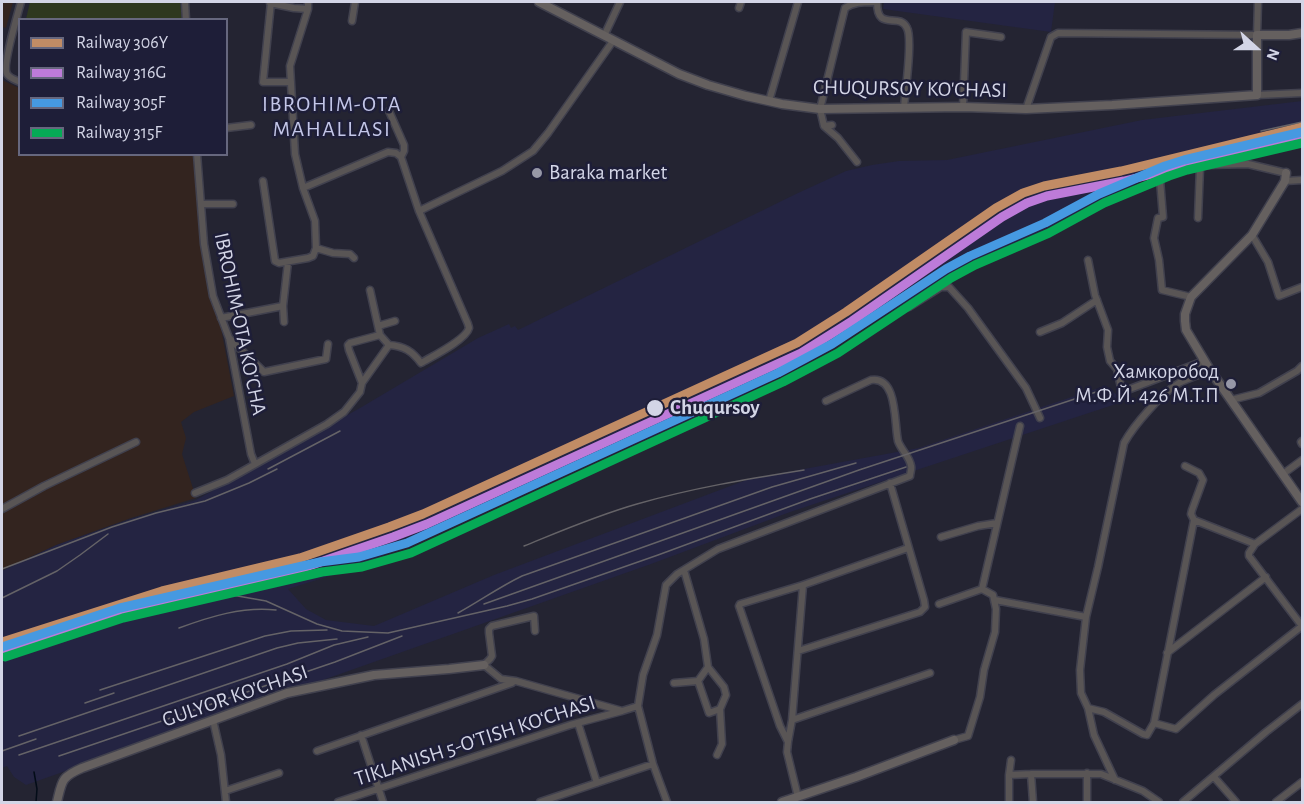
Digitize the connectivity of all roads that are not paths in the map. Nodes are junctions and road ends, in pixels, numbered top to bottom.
1 (21, 2) edge
2 (185, 2) edge
3 (271, 2) edge
4 (355, 2) edge
5 (539, 2) edge
6 (620, 2) edge
7 (798, 2) edge
8 (875, 2) edge
9 (1258, 2) edge
10 (308, 5) edge
11 (186, 18) edge
12 (352, 21) dead end
13 (1302, 33) edge
14 (1257, 35) junction
15 (1001, 37) dead end
16 (609, 39) junction
17 (18, 81) edge
18 (291, 82) junction
19 (1302, 93) edge
20 (1257, 95) junction
21 (769, 102) junction
22 (963, 107) junction
23 (904, 108) junction
24 (820, 109) junction
25 (1026, 109) junction
26 (389, 111) dead end
27 (251, 125) dead end
28 (832, 125) dead end
29 (824, 126) junction
30 (228, 128) edge
31 (197, 156) edge
32 (401, 157) junction
33 (857, 162) dead end
34 (1200, 167) junction
35 (1286, 177) junction
36 (263, 181) dead end
37 (1302, 181) edge
38 (303, 188) junction
39 (201, 204) junction
40 (233, 204) dead end
41 (419, 211) junction
42 (1198, 218) dead end
43 (1252, 235) junction
44 (316, 248) junction
45 (354, 258) dead end
46 (1088, 260) dead end
47 (288, 262) junction
48 (1302, 287) edge
49 (370, 290) dead end
50 (1191, 297) junction
51 (1097, 300) junction
52 (283, 306) junction
53 (909, 307) dead end
54 (221, 318) junction
55 (395, 321) dead end
56 (284, 322) dead end
57 (378, 326) junction
58 (1040, 332) dead end
59 (380, 335) junction
60 (229, 338) junction
61 (328, 344) dead end
62 (389, 345) junction
63 (1204, 361) junction
64 (1302, 366) edge
65 (1210, 370) junction
66 (362, 383) junction
67 (1231, 400) junction
68 (826, 401) dead end
69 (1040, 418) dead end
70 (1020, 426) dead end
71 (136, 442) dead end
72 (1302, 459) edge
73 (255, 464) junction
74 (1185, 466) dead end
75 (1283, 474) junction
76 (890, 483) junction
77 (195, 493) dead end
78 (1302, 502) edge
79 (2, 509) edge
80 (1302, 509) edge
81 (1194, 520) junction
82 (997, 523) junction
83 (941, 537) dead end
84 (1255, 544) junction
85 (908, 548) junction
86 (687, 568) junction
87 (1266, 577) junction
88 (803, 585) junction
89 (982, 589) junction
90 (995, 600) junction
91 (939, 604) dead end
92 (1086, 617) junction
93 (1302, 626) edge
94 (535, 632) dead end
95 (798, 651) junction
96 (1167, 652) junction
97 (484, 665) junction
98 (708, 667) junction
99 (930, 673) dead end
100 (516, 681) junction
101 (698, 681) junction
102 (674, 683) dead end
103 (1302, 704) edge
104 (638, 706) junction
105 (1088, 708) junction
106 (720, 709) junction
107 (622, 711) junction
108 (213, 720) junction
109 (792, 720) junction
110 (578, 723) junction
111 (1154, 723) junction
112 (361, 735) junction
113 (954, 740) joint
114 (788, 742) junction
115 (317, 751) dead end
116 (717, 755) dead end
117 (1011, 760) dead end
118 (653, 764) junction
119 (279, 773) dead end
120 (1087, 773) junction
121 (1031, 774) junction
122 (1009, 775) junction
123 (1214, 777) junction
124 (1115, 780) junction
125 (1302, 782) edge
126 (597, 783) junction
127 (379, 788) junction
128 (225, 791) junction
129 (798, 797) junction
130 (57, 802) edge
131 (226, 802) edge
132 (338, 802) edge
133 (383, 802) edge
134 (540, 802) edge
135 (667, 802) edge
136 (782, 802) edge
137 (1009, 802) edge
138 (1033, 802) edge
139 (1087, 802) edge
140 (1159, 802) edge
141 (1183, 802) edge
142 (1236, 802) edge
143 (1276, 802) edge

1 - 17 street
2 - 11 street
3 - 10 street
3 - 18 street
4 - 12 street
5 - 16 street, CHUQURSOY KO'CHASI
6 - 16 street
7 - 21 street
8 - 23 street
8 - 24 street
9 - 14 street
10 - 18 street
13 - 14 street
14 - 20 street
14 - 25 street
15 - 22 street
16 - 21 street, CHUQURSOY KO'CHASI
16 - 41 street
18 - 38 street
19 - 20 street, CHUQURSOY KO'CHASI
20 - 25 street, CHUQURSOY KO'CHASI
21 - 24 street, CHUQURSOY KO'CHASI
22 - 23 street, CHUQURSOY KO'CHASI
22 - 25 street, CHUQURSOY KO'CHASI
23 - 24 street, CHUQURSOY KO'CHASI
24 - 29 street
26 - 32 street
27 - 30 street
28 - 29 street
29 - 33 street
31 - 39 street, IBROHIM-OTA KO'CHA
32 - 38 street
32 - 41 street
34 - 35 street
34 - 42 street
34 - 50 street
35 - 37 street
35 - 43 street
36 - 47 street
38 - 44 street
39 - 40 street
39 - 54 street, IBROHIM-OTA KO'CHA
41 - 62 street
43 - 48 street
43 - 50 street
44 - 45 street
44 - 47 street
46 - 51 street
47 - 52 street
49 - 57 street
50 - 63 street
51 - 58 street
51 - 63 street
52 - 54 street
52 - 56 street
53 - 69 street
54 - 60 street, IBROHIM-OTA KO'CHA
55 - 57 street
57 - 59 street
59 - 62 street
59 - 66 street
60 - 61 street
60 - 73 street, IBROHIM-OTA KO'CHA
62 - 66 street
63 - 65 street
64 - 67 street
65 - 67 street
65 - 92 street
66 - 73 street
67 - 75 street
68 - 76 street
70 - 82 street
71 - 79 street
72 - 75 street
73 - 77 street
74 - 81 street
75 - 78 street
76 - 85 street
76 - 86 street
80 - 84 street
81 - 84 street
81 - 96 street
82 - 83 street
82 - 89 street
84 - 87 street
85 - 88 street
85 - 95 street
86 - 98 street
86 - 104 street
87 - 93 street
87 - 96 street
88 - 95 street
88 - 114 street
89 - 90 street
89 - 91 street
90 - 92 street
90 - 113 street
92 - 105 street
93 - 111 street
94 - 97 street
95 - 109 street
96 - 111 street
97 - 100 street
97 - 108 street, GULYOR KO'CHASI
98 - 101 street
98 - 106 street
99 - 109 street
100 - 107 street
100 - 112 street
101 - 102 street
101 - 106 street
103 - 123 street
104 - 107 street, TIKLANISH 5-O'TISH KO‘CHASI
104 - 118 street
105 - 111 street
105 - 124 street
106 - 116 street
107 - 110 street, TIKLANISH 5-O'TISH KO‘CHASI
108 - 128 street
108 - 130 street, GULYOR KO'CHASI
109 - 114 street
110 - 126 street
110 - 127 street, TIKLANISH 5-O'TISH KO‘CHASI
112 - 115 street
112 - 127 street
113 - 129 street
114 - 129 street
117 - 122 street
118 - 126 street
118 - 135 street
119 - 128 street
120 - 121 street
120 - 124 street
120 - 139 street
121 - 122 street
121 - 138 street
122 - 137 street
123 - 141 street
123 - 142 street
124 - 140 street
125 - 143 street
126 - 134 street
127 - 132 street, TIKLANISH 5-O'TISH KO‘CHASI
127 - 133 street
128 - 131 street
129 - 136 street

